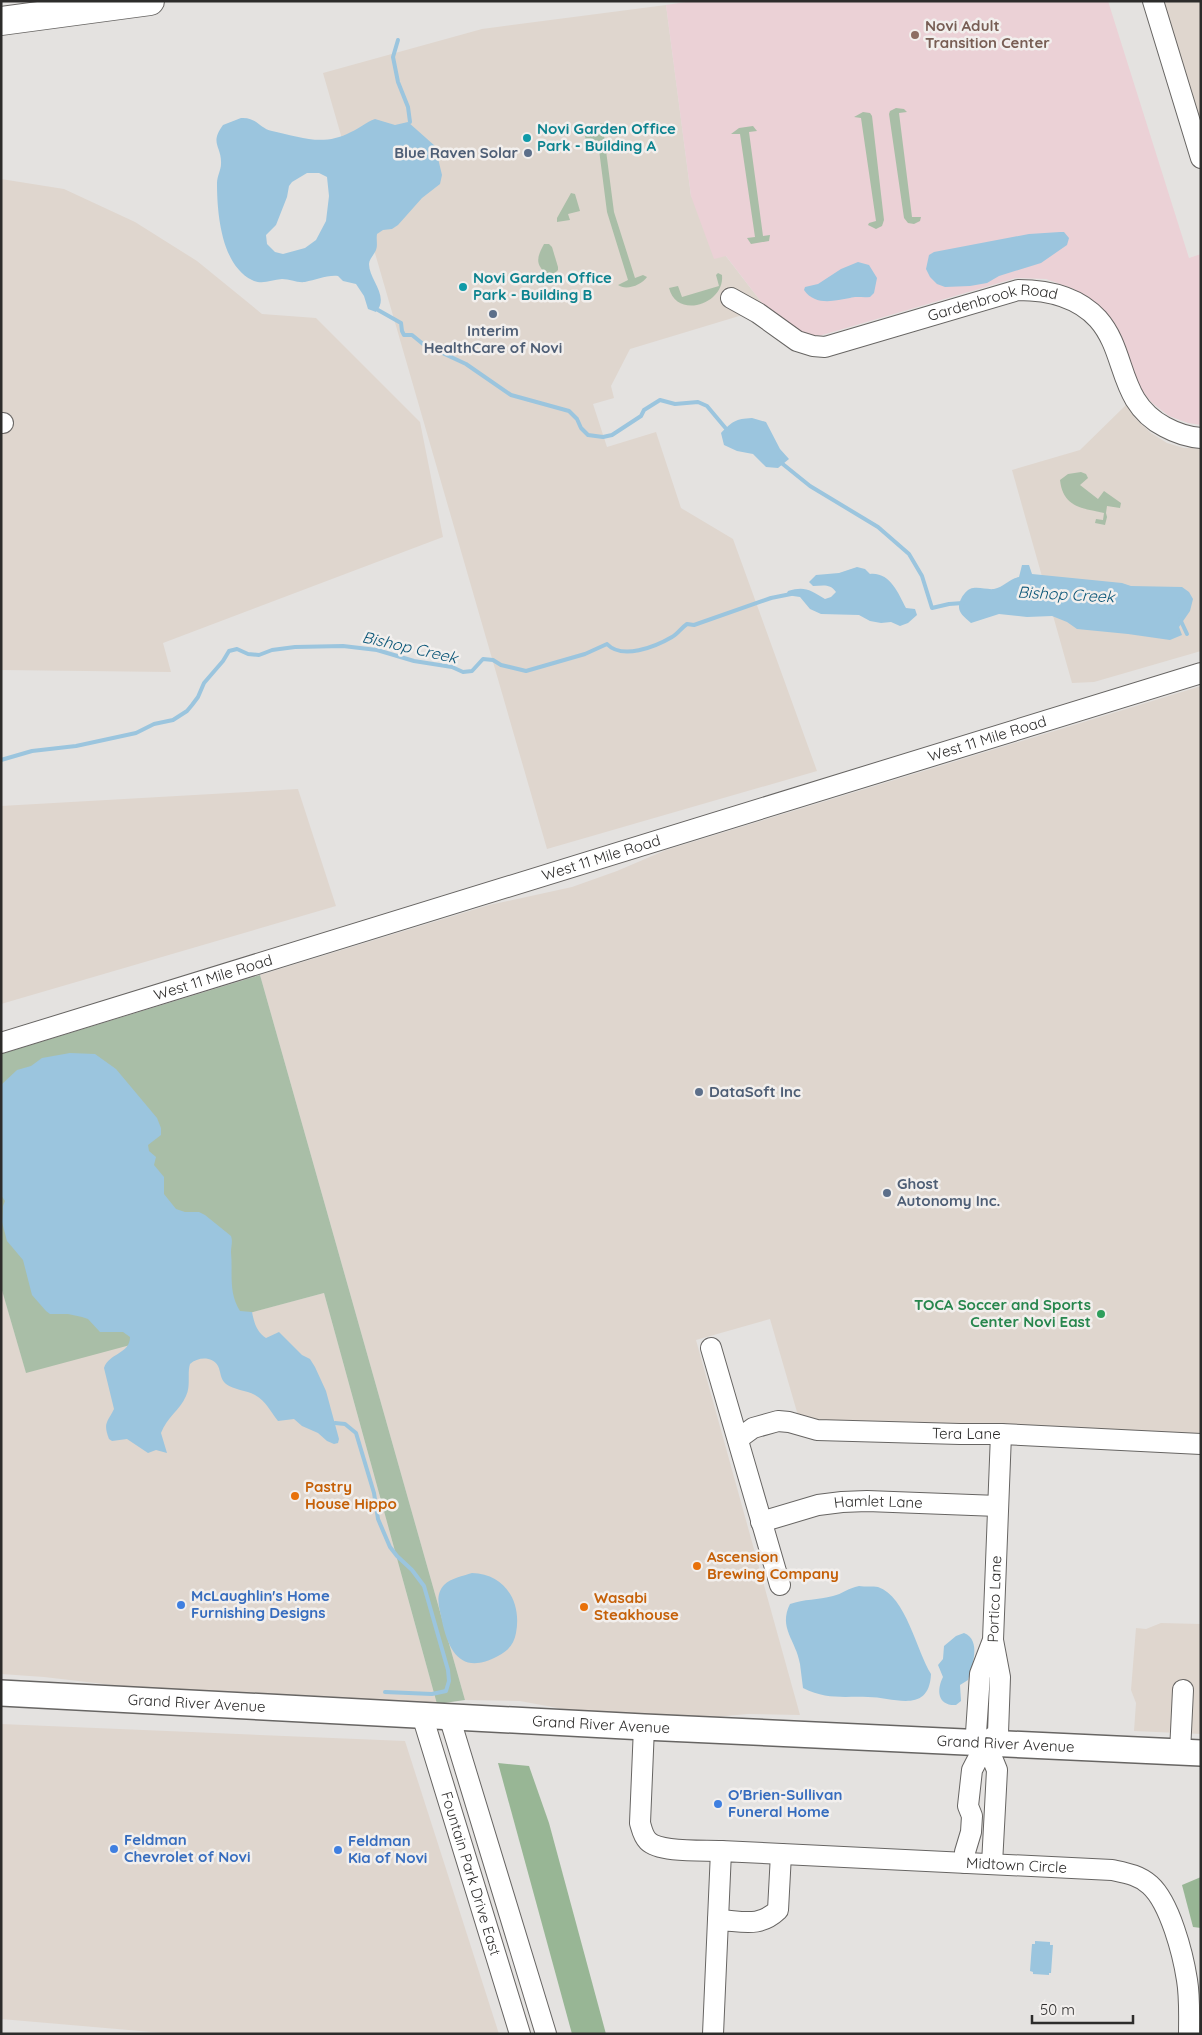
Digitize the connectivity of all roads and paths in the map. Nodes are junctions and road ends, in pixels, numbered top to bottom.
1 (150, 1) edge
2 (1153, 1) edge
3 (1, 21) edge
4 (1201, 158) edge
5 (731, 298) dead end
6 (1201, 438) edge
7 (1201, 673) edge
8 (1, 1043) edge
9 (711, 1348) dead end
10 (1001, 1434) junction
11 (738, 1439) junction
12 (1201, 1444) edge
13 (998, 1506) junction
14 (761, 1522) junction
15 (780, 1585) dead end
16 (1183, 1690) dead end
17 (1, 1693) edge
18 (422, 1715) junction
19 (449, 1716) junction
20 (644, 1727) junction
21 (992, 1738) junction
22 (1190, 1752) edge
23 (968, 1806) junction
24 (995, 1808) junction
25 (721, 1851) junction
26 (781, 1854) junction
27 (965, 1858) junction
28 (992, 1864) junction
29 (718, 1920) junction
30 (520, 2034) edge
31 (546, 2034) edge
32 (713, 2034) edge
33 (1189, 2034) edge

1 - 3 highway
2 - 4 street
5 - 6 street, Gardenbrook Road
7 - 8 street, West 11 Mile Road
9 - 11 street
10 - 11 street, Tera Lane
10 - 12 street, Tera Lane
10 - 13 street, Portico Lane
11 - 14 street
13 - 14 street, Hamlet Lane
13 - 21 street, Portico Lane
14 - 15 street
16 - 22 street
17 - 18 main road, Grand River Avenue
18 - 19 main road, Grand River Avenue
18 - 30 street, Fountain Park Drive East
19 - 20 main road, Grand River Avenue
19 - 31 street, Fountain Park Drive East
20 - 21 main road, Grand River Avenue
20 - 25 street, Midtown Circle
21 - 22 main road, Grand River Avenue
21 - 23 street
21 - 24 street, Portico Lane
23 - 24 street
23 - 27 street
24 - 28 street, Portico Lane
25 - 26 street, Midtown Circle
25 - 29 street
26 - 27 street, Midtown Circle
26 - 29 street
27 - 28 street, Midtown Circle
28 - 33 street, Midtown Circle
29 - 32 street

